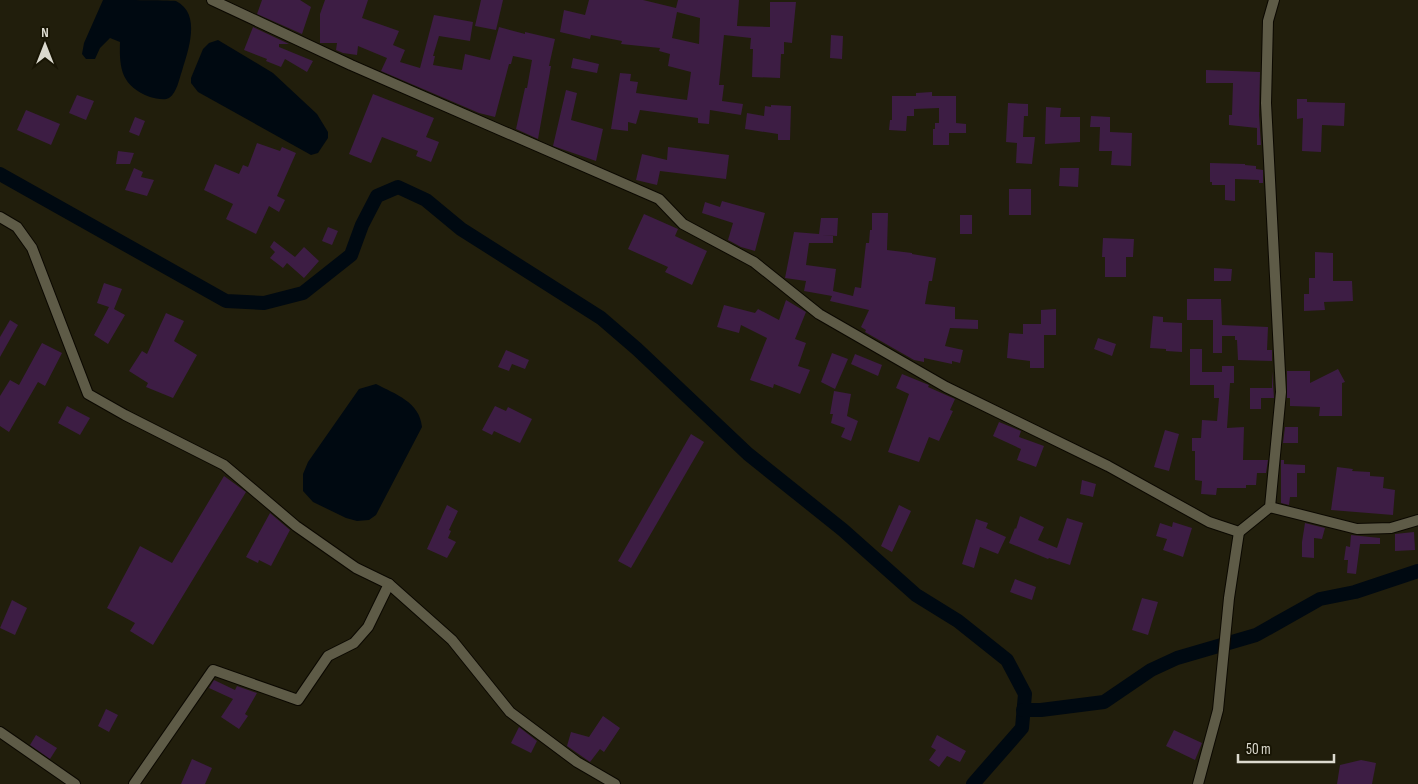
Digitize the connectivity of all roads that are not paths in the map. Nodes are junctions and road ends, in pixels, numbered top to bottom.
1 (212, 0) edge
2 (1274, 0) edge
3 (0, 216) edge
4 (1270, 507) junction
5 (1418, 520) edge
6 (1239, 532) junction
7 (389, 584) junction
8 (0, 732) edge
9 (74, 784) edge
10 (134, 784) edge
11 (616, 784) edge
12 (1198, 784) edge

1 - 6 street
2 - 4 street
3 - 7 street
4 - 5 street
4 - 6 street
6 - 12 street
7 - 10 street
7 - 11 street
8 - 9 street

